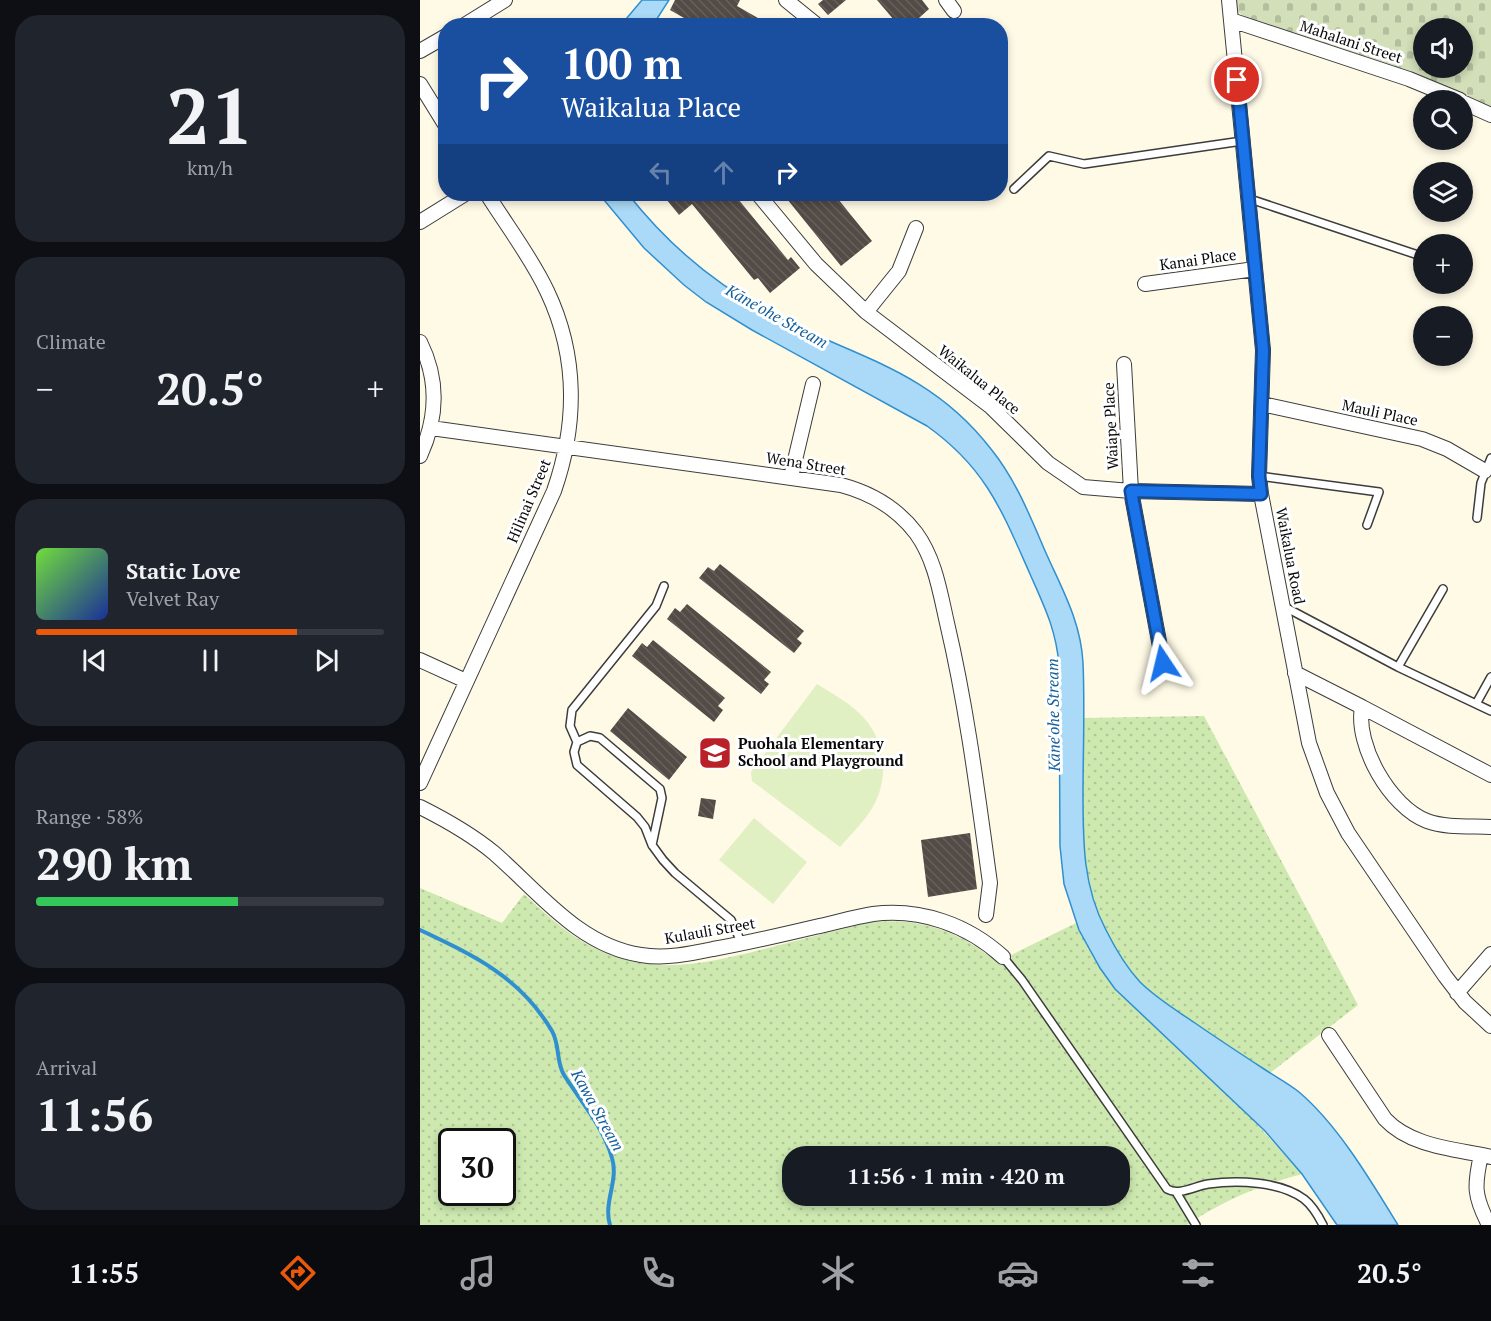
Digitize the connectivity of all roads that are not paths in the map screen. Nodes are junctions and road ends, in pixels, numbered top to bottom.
1 (505, 0) edge
2 (786, 0) edge
3 (1229, 0) edge
4 (476, 18) edge
5 (808, 18) edge
6 (1231, 20) junction
7 (438, 41) edge
8 (420, 51) edge
9 (420, 84) edge
10 (1435, 90) edge
11 (1473, 107) edge
12 (438, 113) edge
13 (1491, 115) edge
14 (1242, 141) junction
15 (1014, 189) dead end
16 (1247, 198) junction
17 (454, 201) edge
18 (492, 201) edge
19 (764, 201) edge
20 (420, 222) edge
21 (916, 228) dead end
22 (1413, 253) edge
23 (1255, 269) junction
24 (1145, 284) dead end
25 (866, 312) junction
26 (420, 342) edge
27 (1124, 364) dead end
28 (813, 384) dead end
29 (1262, 404) junction
30 (431, 428) junction
31 (567, 448) junction
32 (420, 456) edge
33 (1488, 465) edge
34 (1259, 476) junction
35 (790, 477) junction
36 (1131, 491) junction
37 (1261, 494) junction
38 (1477, 518) dead end
39 (1367, 525) dead end
40 (664, 586) dead end
41 (1443, 589) dead end
42 (1283, 606) junction
43 (420, 660) edge
44 (1163, 663) dead end
45 (1398, 667) junction
46 (1296, 673) junction
47 (1491, 677) edge
48 (466, 681) junction
49 (1476, 704) junction
50 (1362, 707) junction
51 (1491, 711) edge
52 (577, 742) junction
53 (1491, 775) edge
54 (420, 783) edge
55 (420, 807) edge
56 (1491, 827) edge
57 (652, 845) junction
58 (986, 915) dead end
59 (742, 944) junction
60 (1491, 954) edge
61 (1003, 957) joint
62 (1457, 993) junction
63 (1491, 1026) edge
64 (1329, 1035) dead end
65 (1486, 1156) edge
66 (1176, 1192) junction
67 (1196, 1225) edge
68 (1323, 1225) edge
69 (1489, 1225) edge

1 - 4 street
2 - 5 street
3 - 6 street, Waikalua Road
6 - 10 street, Mahalani Street
6 - 14 street, Waikalua Road
7 - 8 street
9 - 12 street
11 - 13 street, Mahalani Street
14 - 15 lane
14 - 16 street, Waikalua Road
16 - 22 lane
16 - 23 street, Waikalua Road
17 - 20 street
18 - 31 street, Hilinai Street
19 - 25 street, Waikalua Place
21 - 25 street
23 - 24 street, Kanai Place
23 - 29 street, Waikalua Road
25 - 36 street, Waikalua Place
26 - 30 street
27 - 36 street, Waiape Place
28 - 35 street
29 - 33 street, Mauli Place
29 - 34 street, Waikalua Road
30 - 31 street, Wena Street
30 - 32 street
31 - 35 street, Wena Street
31 - 48 street, Hilinai Street
33 - 38 lane
34 - 37 street, Waikalua Road
34 - 39 lane
35 - 58 street, Wena Street
36 - 37 street, Waikalua Place
36 - 44 street, Waiape Place
37 - 42 street, Waikalua Road
40 - 52 lane
41 - 45 lane
42 - 45 lane
42 - 46 street, Waikalua Road
43 - 48 street
45 - 49 lane
46 - 50 street
46 - 62 street, Waikalua Road
47 - 49 lane
48 - 54 street, Hilinai Street
49 - 51 lane
50 - 53 street
50 - 56 street
52 - 57 lane
52 - 57 lane
55 - 59 street, Kulauli Street
57 - 59 lane
59 - 61 street, Kulauli Street
60 - 62 street
61 - 66 lane
62 - 63 street, Waikalua Road
64 - 65 street
65 - 69 street
66 - 67 lane
66 - 68 lane

